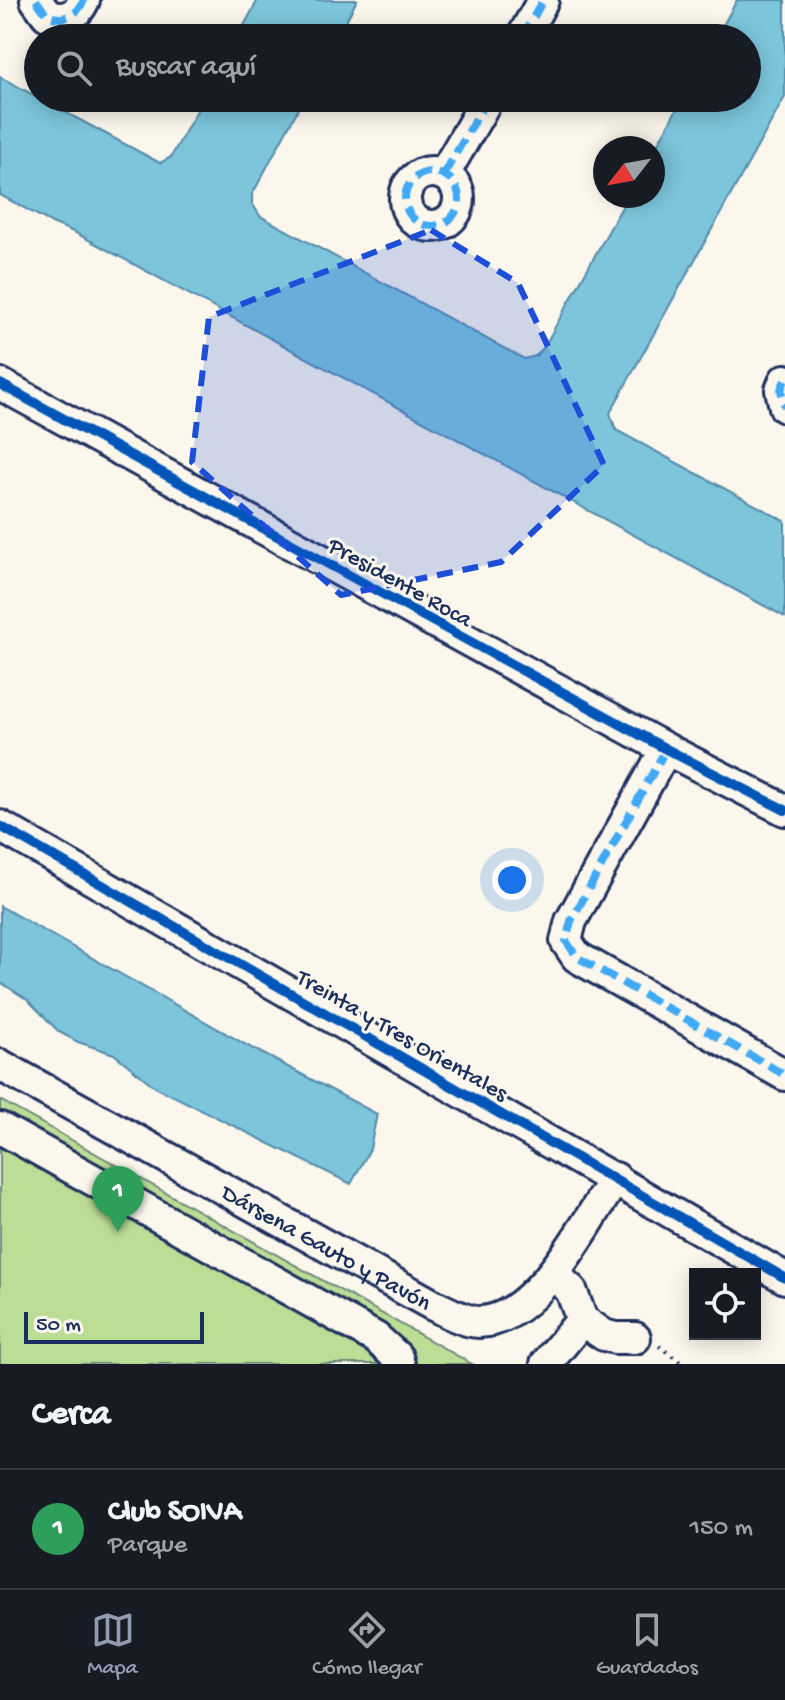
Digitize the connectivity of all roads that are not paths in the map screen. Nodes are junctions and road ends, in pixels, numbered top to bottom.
1 (36, 0) edge
2 (84, 0) edge
3 (543, 0) edge
4 (530, 24) edge
5 (480, 112) edge
6 (444, 174) dead end
7 (785, 380) edge
8 (0, 384) edge
9 (785, 407) edge
10 (666, 749) junction
11 (785, 810) edge
12 (0, 826) edge
13 (0, 1065) edge
14 (785, 1075) edge
15 (0, 1128) edge
16 (615, 1178) junction
17 (553, 1274) junction
18 (785, 1278) edge
19 (582, 1320) junction
20 (635, 1338) dead end
21 (372, 1351) edge
22 (399, 1364) edge
23 (546, 1364) edge

1 - 2 street
3 - 4 street
5 - 6 street
7 - 9 street
8 - 10 street, Presidente Roca
10 - 11 street, Presidente Roca
10 - 14 street
12 - 16 street, Treinta y Tres Orientales
13 - 17 street, Dársena Gauto y Pavón
15 - 21 street
16 - 17 street, Dársena Gauto y Pavón
16 - 18 street, Treinta y Tres Orientales
17 - 19 street
19 - 20 street
19 - 23 street
21 - 22 street

